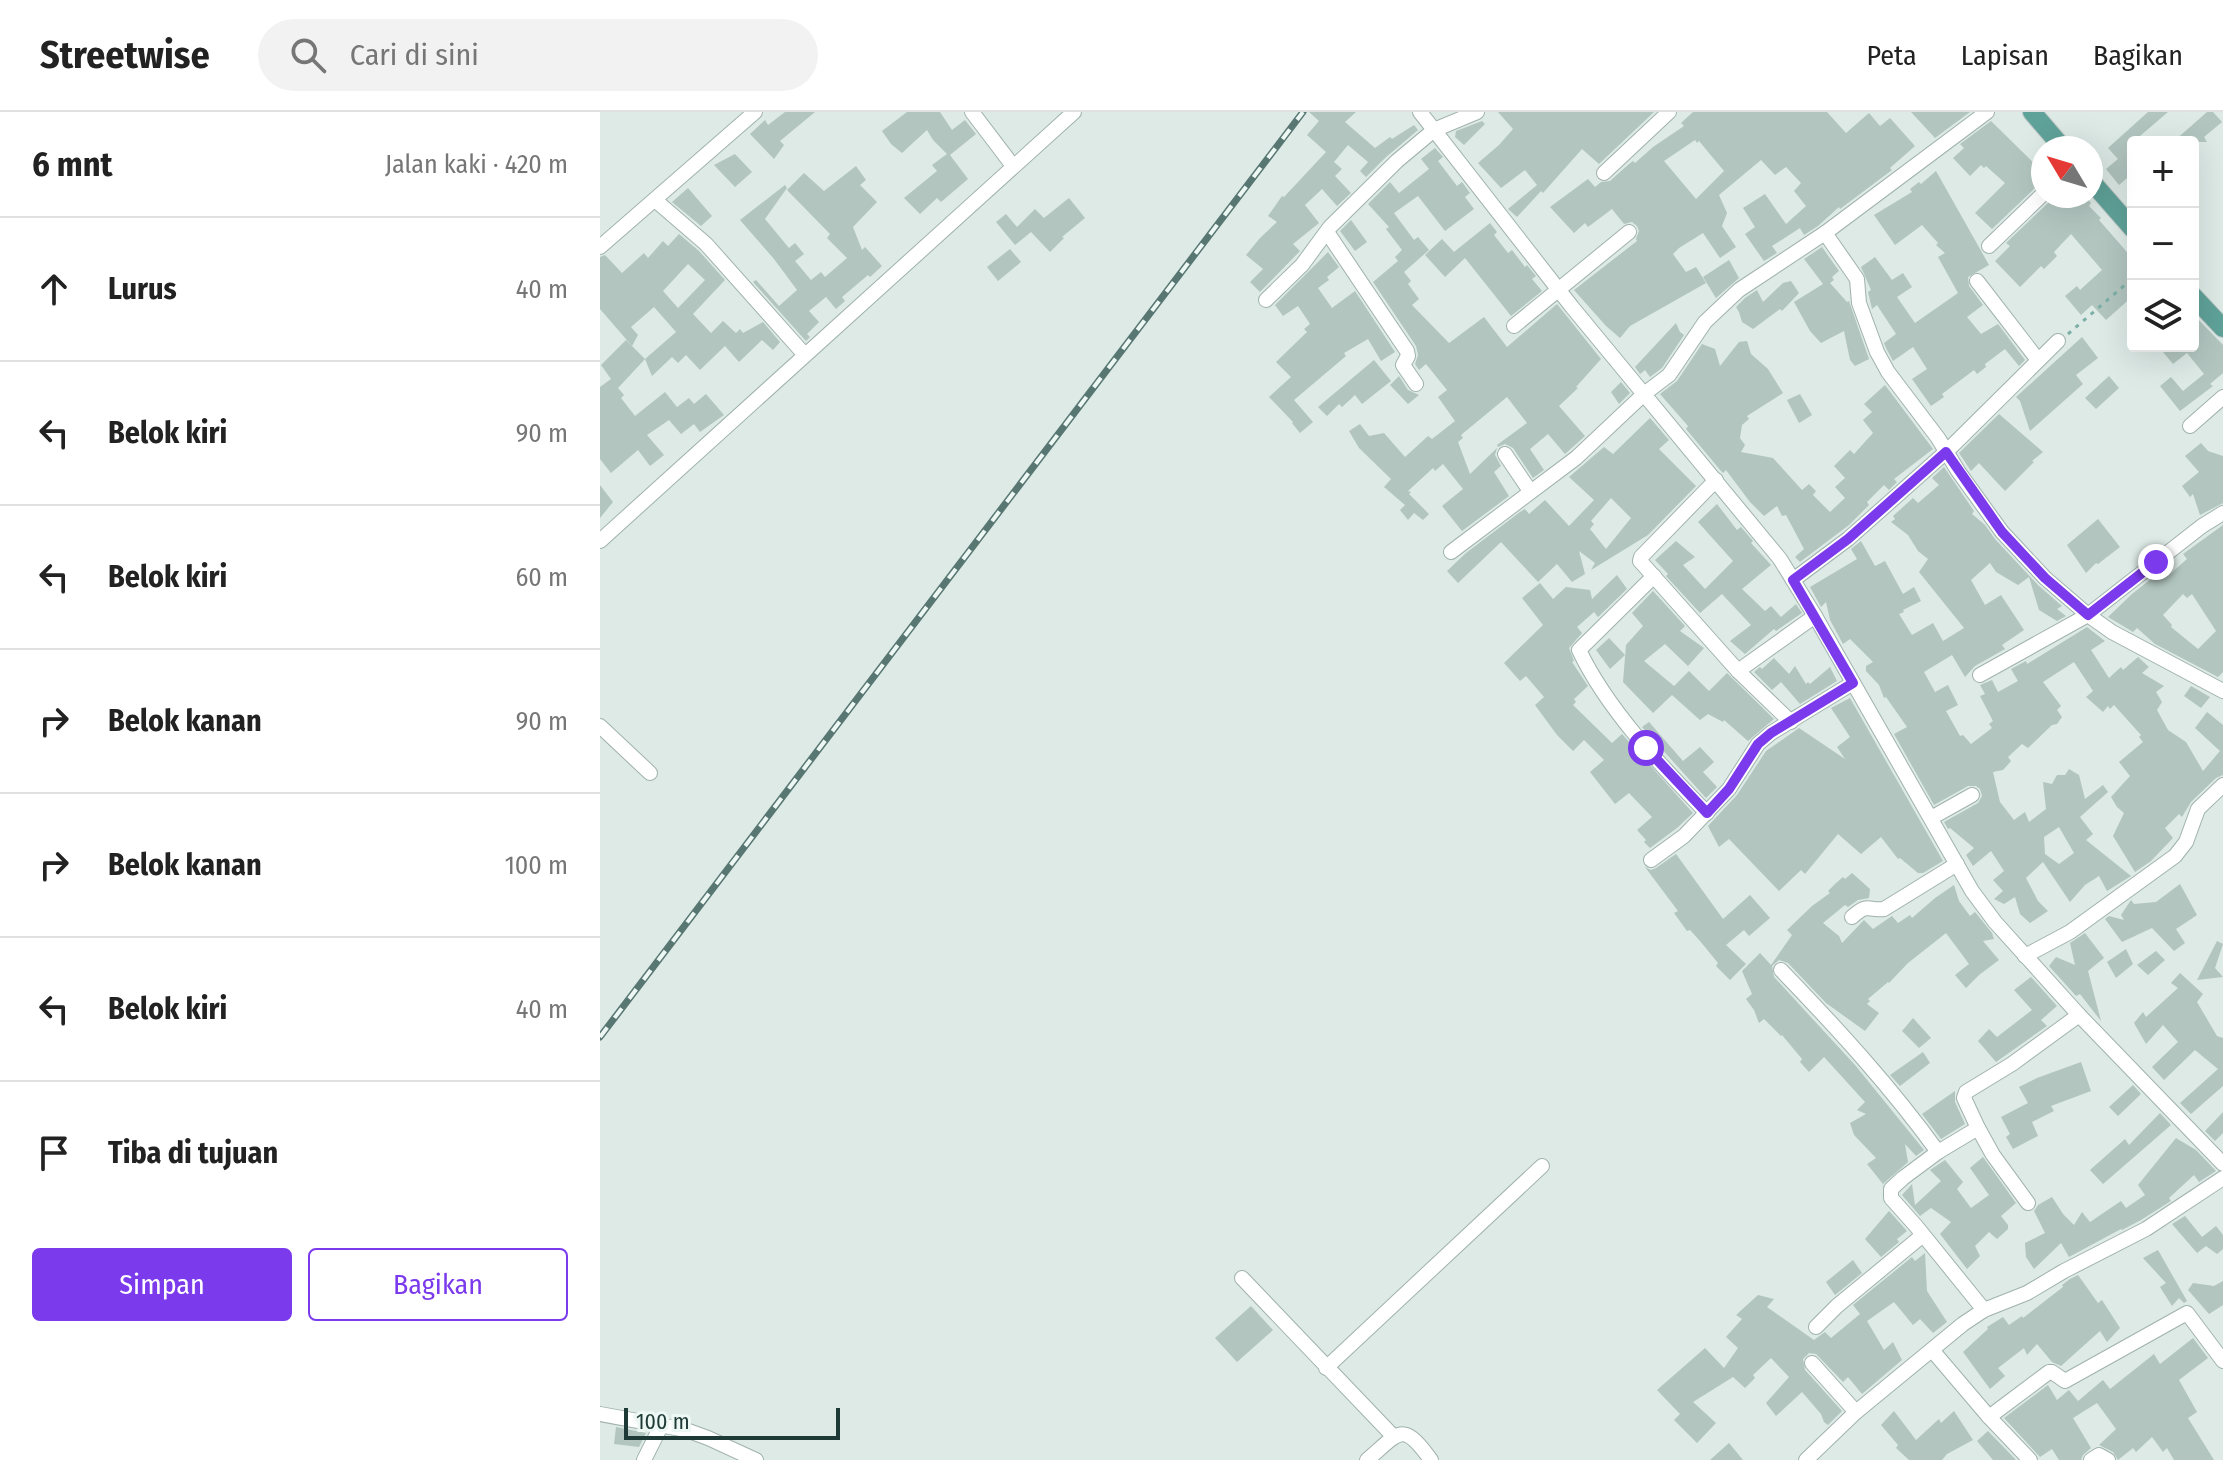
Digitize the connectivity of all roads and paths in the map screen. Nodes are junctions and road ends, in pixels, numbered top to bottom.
1 (755, 112) edge
2 (972, 112) edge
3 (1074, 112) edge
4 (1420, 112) edge
5 (1477, 112) edge
6 (1669, 112) edge
7 (1987, 112) edge
8 (2032, 112) edge
9 (1434, 130) junction
10 (2053, 136) edge
11 (1013, 166) junction
12 (1604, 173) dead end
13 (2103, 195) edge
14 (655, 200) junction
15 (2031, 206) edge
16 (2127, 222) edge
17 (1327, 232) junction
18 (1629, 232) dead end
19 (1825, 233) junction
20 (1989, 246) dead end
21 (600, 247) edge
22 (2131, 280) edge
23 (1977, 281) dead end
24 (1560, 290) junction
25 (1266, 300) dead end
26 (2199, 302) edge
27 (1514, 326) dead end
28 (2223, 328) edge
29 (2058, 341) joint
30 (805, 355) junction
31 (2038, 360) junction
32 (1416, 384) dead end
33 (1644, 394) junction
34 (2223, 397) edge
35 (2190, 426) dead end
36 (1946, 452) junction
37 (1505, 454) dead end
38 (1716, 480) junction
39 (1530, 491) junction
40 (2223, 513) edge
41 (601, 537) edge
42 (1451, 552) dead end
43 (1654, 576) junction
44 (1793, 580) junction
45 (2088, 615) junction
46 (1815, 616) junction
47 (1738, 671) junction
48 (1980, 675) dead end
49 (1853, 683) junction
50 (2223, 691) edge
51 (1791, 722) junction
52 (600, 726) edge
53 (650, 773) dead end
54 (2223, 785) edge
55 (1972, 795) dead end
56 (1707, 813) junction
57 (1931, 818) junction
58 (1651, 860) dead end
59 (1957, 864) junction
60 (1852, 917) dead end
61 (2025, 956) junction
62 (1781, 970) dead end
63 (2079, 1015) junction
64 (1978, 1128) junction
65 (1938, 1152) junction
66 (2223, 1164) edge
67 (1542, 1166) dead end
68 (2223, 1178) edge
69 (2028, 1203) dead end
70 (1923, 1235) junction
71 (1242, 1278) dead end
72 (1984, 1310) junction
73 (1816, 1327) dead end
74 (1932, 1350) junction
75 (2223, 1361) edge
76 (1812, 1363) dead end
77 (1326, 1368) junction
78 (1856, 1412) junction
79 (600, 1414) edge
80 (1989, 1417) junction
81 (661, 1426) junction
82 (1394, 1437) junction
83 (644, 1460) edge
84 (756, 1460) edge
85 (1367, 1460) edge
86 (1431, 1460) edge
87 (1806, 1460) edge
88 (2030, 1460) edge
89 (2091, 1460) edge
90 (2108, 1460) edge

1 - 14 street
2 - 11 street
3 - 11 street
4 - 9 street
5 - 9 street
6 - 12 street
7 - 19 street
8 - 10 main road
9 - 17 street
9 - 24 street
11 - 30 street
13 - 16 main road
14 - 21 street
14 - 30 street
15 - 20 street
17 - 25 street
17 - 32 street
18 - 24 street
19 - 33 street
19 - 36 street
22 - 29 path
23 - 31 street
24 - 27 street
24 - 33 street
26 - 28 main road
29 - 31 street
30 - 41 street
31 - 36 street
33 - 38 street
33 - 39 street
34 - 35 street
36 - 44 street
36 - 45 street
37 - 39 street
38 - 43 street
38 - 44 street
39 - 42 street
40 - 45 street
43 - 47 street
43 - 56 street
44 - 46 street
45 - 48 street
45 - 50 street
46 - 47 street
46 - 49 street
47 - 51 street
49 - 51 street
49 - 57 street
51 - 56 street
52 - 53 street
54 - 61 street
55 - 57 street
56 - 58 street
57 - 59 street
59 - 60 street
59 - 61 street
61 - 63 street
62 - 65 street
63 - 64 street
63 - 66 street
64 - 65 street
64 - 69 street
65 - 70 street
67 - 77 street
68 - 72 street
70 - 72 street
70 - 73 street
71 - 77 street
72 - 74 street
74 - 78 street
74 - 80 street
75 - 80 street
76 - 78 street
77 - 82 street
78 - 87 street
79 - 81 street
80 - 88 street
81 - 83 street
81 - 84 street
82 - 85 street
82 - 86 street
89 - 90 street

